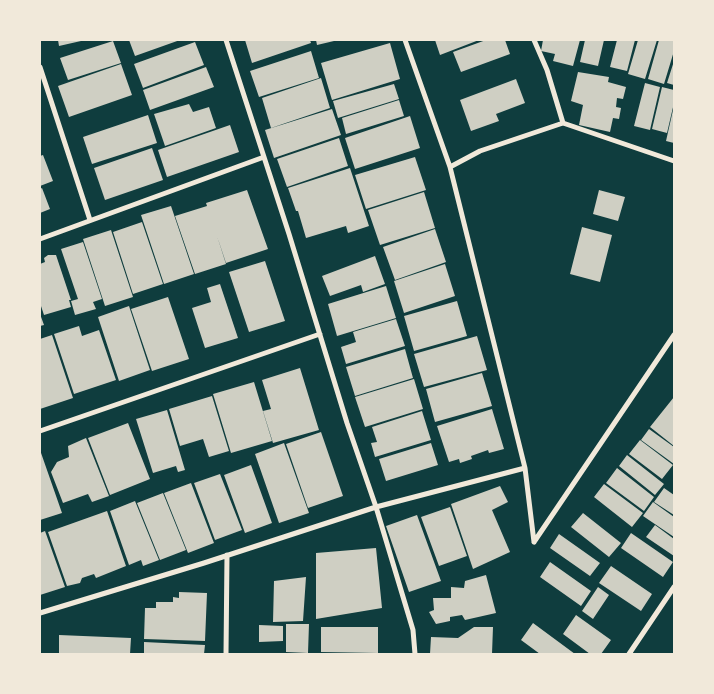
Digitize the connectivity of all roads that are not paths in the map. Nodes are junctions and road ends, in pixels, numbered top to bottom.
1 (226, 40) edge
2 (405, 40) edge
3 (534, 40) edge
4 (40, 67) edge
5 (563, 123) junction
6 (264, 157) junction
7 (674, 161) edge
8 (450, 167) junction
9 (90, 220) junction
10 (40, 239) edge
11 (320, 334) junction
12 (674, 335) edge
13 (40, 431) edge
14 (525, 468) junction
15 (376, 507) junction
16 (227, 555) junction
17 (674, 587) edge
18 (40, 613) edge
19 (226, 654) edge
20 (415, 654) edge
21 (629, 654) edge

1 - 6 street
2 - 8 street
3 - 5 street
4 - 9 street
5 - 7 street
5 - 8 street
6 - 9 street
6 - 11 street
8 - 14 street
9 - 10 street
11 - 13 street
11 - 15 street
12 - 14 street
14 - 15 street
15 - 16 street
15 - 20 street
16 - 18 street
16 - 19 street
17 - 21 street

